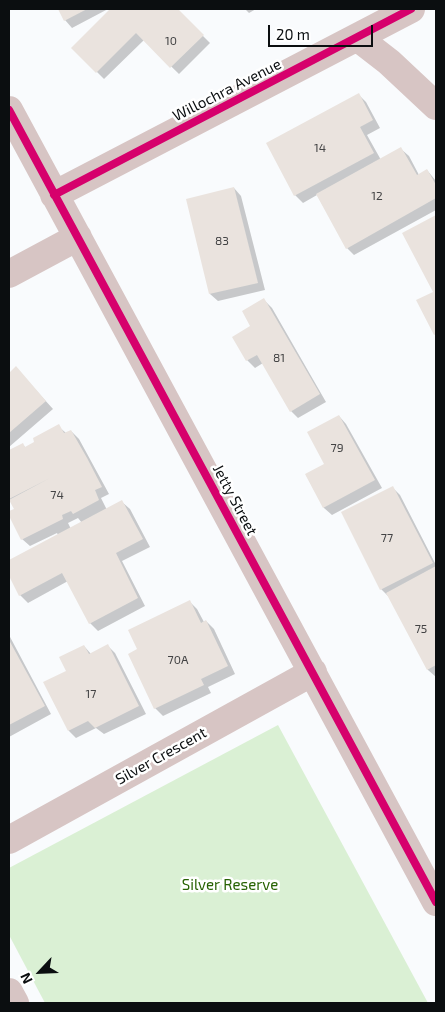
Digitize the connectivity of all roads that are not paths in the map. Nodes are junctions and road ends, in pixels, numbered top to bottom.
1 (411, 9) edge
2 (358, 38) junction
3 (436, 106) edge
4 (9, 110) edge
5 (54, 195) junction
6 (78, 237) junction
7 (9, 274) edge
8 (313, 672) junction
9 (9, 840) edge
10 (436, 902) edge
11 (9, 992) edge
12 (15, 1003) edge

1 - 2 street, Willochra Avenue
2 - 3 street
2 - 5 street, Willochra Avenue
4 - 5 street, Jetty Street
5 - 6 street, Jetty Street
6 - 7 street
6 - 8 street, Jetty Street
8 - 9 street, Silver Crescent
8 - 10 street, Jetty Street
11 - 12 street

